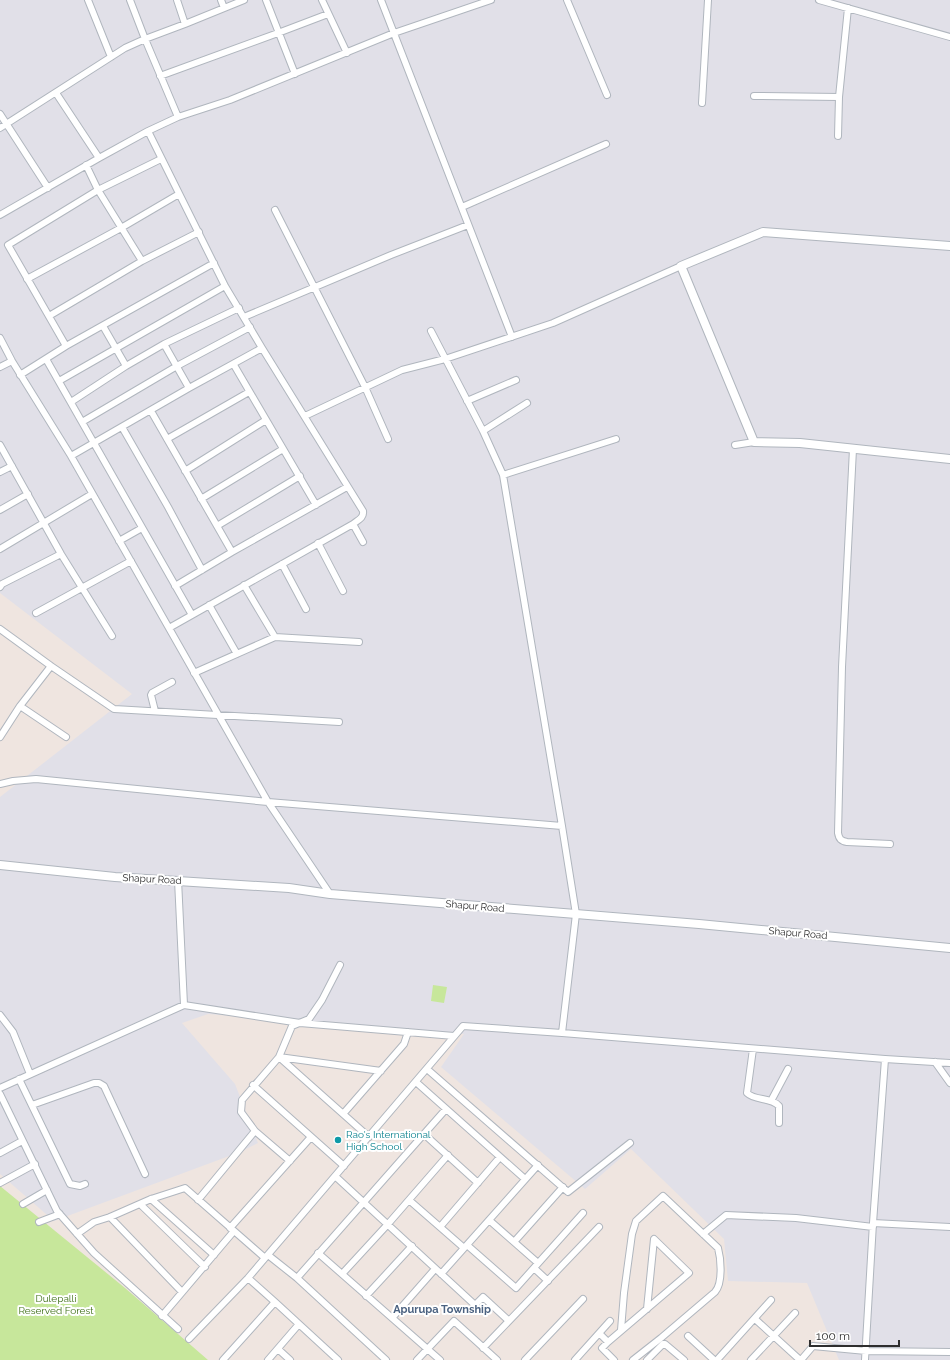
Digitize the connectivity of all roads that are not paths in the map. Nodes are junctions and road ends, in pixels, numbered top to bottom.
1 (88, 0) edge
2 (130, 0) edge
3 (177, 0) edge
4 (221, 0) edge
5 (244, 0) edge
6 (266, 0) edge
7 (322, 0) edge
8 (381, 0) edge
9 (491, 0) edge
10 (567, 0) edge
11 (708, 0) edge
12 (819, 0) edge
13 (224, 8) junction
14 (848, 8) junction
15 (328, 14) junction
16 (185, 24) junction
17 (278, 33) junction
18 (394, 33) junction
19 (950, 37) edge
20 (145, 38) junction
21 (347, 53) junction
22 (111, 57) junction
23 (295, 74) junction
24 (160, 76) junction
25 (56, 93) junction
26 (607, 95) dead end
27 (754, 96) dead end
28 (839, 97) junction
29 (702, 103) dead end
30 (0, 114) edge
31 (178, 117) junction
32 (7, 124) junction
33 (0, 128) edge
34 (148, 131) junction
35 (838, 136) dead end
36 (606, 144) dead end
37 (99, 158) junction
38 (161, 159) junction
39 (86, 165) junction
40 (48, 188) junction
41 (98, 190) junction
42 (179, 194) junction
43 (462, 207) junction
44 (275, 210) dead end
45 (0, 215) edge
46 (468, 225) junction
47 (121, 228) junction
48 (199, 232) junction
49 (950, 246) edge
50 (142, 261) junction
51 (214, 263) junction
52 (681, 266) junction
53 (28, 279) junction
54 (225, 286) junction
55 (314, 287) junction
56 (239, 308) junction
57 (49, 316) junction
58 (244, 317) junction
59 (103, 326) junction
60 (250, 327) junction
61 (431, 331) dead end
62 (512, 337) junction
63 (0, 338) edge
64 (164, 344) junction
65 (66, 346) junction
66 (262, 348) junction
67 (116, 349) junction
68 (46, 359) junction
69 (445, 359) junction
70 (12, 360) junction
71 (234, 365) junction
72 (126, 366) junction
73 (177, 366) junction
74 (0, 367) edge
75 (20, 374) junction
76 (516, 380) dead end
77 (59, 381) junction
78 (365, 387) junction
79 (189, 388) junction
80 (249, 392) junction
81 (467, 401) junction
82 (71, 402) junction
83 (527, 403) dead end
84 (151, 411) junction
85 (305, 416) junction
86 (266, 420) junction
87 (82, 422) junction
88 (122, 427) junction
89 (483, 431) junction
90 (167, 439) junction
91 (388, 439) dead end
92 (616, 439) dead end
93 (754, 442) junction
94 (94, 443) junction
95 (0, 445) edge
96 (735, 445) dead end
97 (283, 449) junction
98 (853, 449) junction
99 (70, 456) junction
100 (950, 459) edge
101 (12, 466) junction
102 (185, 471) junction
103 (0, 472) edge
104 (503, 475) junction
105 (300, 476) junction
106 (347, 487) junction
107 (28, 494) junction
108 (92, 494) junction
109 (200, 499) junction
110 (316, 505) junction
111 (0, 510) edge
112 (44, 524) junction
113 (353, 524) junction
114 (217, 526) junction
115 (142, 528) junction
116 (119, 541) junction
117 (363, 542) dead end
118 (318, 543) junction
119 (0, 549) edge
120 (232, 552) junction
121 (61, 554) junction
122 (131, 561) junction
123 (282, 564) junction
124 (202, 570) junction
125 (244, 585) junction
126 (175, 586) junction
127 (0, 587) edge
128 (81, 588) junction
129 (343, 591) dead end
130 (210, 605) junction
131 (306, 610) dead end
132 (36, 613) dead end
133 (192, 615) junction
134 (169, 628) junction
135 (0, 629) edge
136 (112, 636) dead end
137 (275, 636) junction
138 (359, 642) dead end
139 (237, 654) junction
140 (51, 666) junction
141 (194, 672) junction
142 (172, 682) dead end
143 (20, 706) junction
144 (155, 711) junction
145 (218, 715) junction
146 (340, 722) dead end
147 (0, 737) edge
148 (66, 737) dead end
149 (0, 784) edge
150 (268, 802) junction
151 (562, 826) junction
152 (890, 844) dead end
153 (0, 865) edge
154 (178, 880) junction
155 (330, 894) junction
156 (576, 914) junction
157 (950, 948) edge
158 (340, 966) dead end
159 (184, 1005) junction
160 (0, 1015) edge
161 (300, 1023) junction
162 (408, 1032) junction
163 (562, 1033) junction
164 (454, 1036) junction
165 (754, 1049) junction
166 (279, 1057) junction
167 (885, 1060) junction
168 (935, 1062) junction
169 (950, 1063) edge
170 (427, 1069) junction
171 (788, 1069) dead end
172 (381, 1071) junction
173 (30, 1074) junction
174 (19, 1079) junction
175 (416, 1082) junction
176 (950, 1083) edge
177 (254, 1085) junction
178 (0, 1088) edge
179 (0, 1094) edge
180 (772, 1101) junction
181 (32, 1105) junction
182 (446, 1109) junction
183 (343, 1114) junction
184 (779, 1123) dead end
185 (255, 1131) junction
186 (424, 1134) junction
187 (311, 1136) junction
188 (369, 1137) junction
189 (22, 1141) junction
190 (630, 1143) dead end
191 (0, 1153) edge
192 (448, 1155) junction
193 (500, 1157) junction
194 (290, 1160) junction
195 (35, 1164) junction
196 (538, 1165) junction
197 (344, 1166) junction
198 (145, 1174) dead end
199 (335, 1176) junction
200 (525, 1179) junction
201 (0, 1183) edge
202 (478, 1183) junction
203 (85, 1184) dead end
204 (563, 1187) junction
205 (47, 1190) junction
206 (151, 1199) junction
207 (198, 1200) junction
208 (409, 1200) junction
209 (364, 1202) junction
210 (23, 1204) dead end
211 (140, 1204) junction
212 (583, 1213) dead end
213 (60, 1214) junction
214 (110, 1216) junction
215 (489, 1220) junction
216 (39, 1222) dead end
217 (388, 1224) junction
218 (873, 1225) junction
219 (440, 1227) junction
220 (599, 1227) dead end
221 (950, 1227) edge
222 (232, 1229) junction
223 (77, 1234) junction
224 (703, 1234) junction
225 (514, 1242) junction
226 (412, 1246) junction
227 (466, 1246) junction
228 (318, 1253) junction
229 (214, 1255) junction
230 (266, 1257) junction
231 (536, 1265) junction
232 (205, 1267) junction
233 (436, 1269) junction
234 (342, 1274) junction
235 (441, 1274) junction
236 (248, 1278) junction
237 (297, 1278) junction
238 (548, 1280) junction
239 (182, 1292) junction
240 (366, 1296) junction
241 (584, 1299) dead end
242 (771, 1300) dead end
243 (275, 1302) junction
244 (647, 1309) junction
245 (795, 1313) dead end
246 (162, 1316) junction
247 (392, 1318) junction
248 (755, 1319) junction
249 (509, 1321) junction
250 (610, 1321) dead end
251 (300, 1324) junction
252 (178, 1329) dead end
253 (621, 1330) junction
254 (600, 1334) junction
255 (688, 1336) dead end
256 (774, 1336) junction
257 (189, 1339) dead end
258 (593, 1340) junction
259 (608, 1342) junction
260 (428, 1348) junction
261 (484, 1348) junction
262 (602, 1348) junction
263 (278, 1349) junction
264 (866, 1351) junction
265 (950, 1352) edge
266 (224, 1360) edge
267 (268, 1360) edge
268 (290, 1360) edge
269 (338, 1360) edge
270 (386, 1360) edge
271 (417, 1360) edge
272 (440, 1360) edge
273 (497, 1360) edge
274 (525, 1360) edge
275 (575, 1360) edge
276 (614, 1360) edge
277 (633, 1360) edge
278 (647, 1360) edge
279 (684, 1360) edge
280 (714, 1360) edge
281 (717, 1360) edge
282 (751, 1360) edge
283 (800, 1360) edge
284 (865, 1360) edge

1 - 22 street
2 - 20 street
3 - 16 street
4 - 13 street
5 - 13 street
6 - 17 street
7 - 15 street
8 - 18 street
9 - 18 street
10 - 26 street
11 - 29 street
12 - 14 street
13 - 16 street
14 - 19 street
14 - 28 street
15 - 17 street
15 - 21 street
16 - 20 street
17 - 23 street
17 - 24 street
18 - 21 street
18 - 43 street
20 - 22 street
20 - 24 street
21 - 23 street
22 - 25 street
23 - 31 street
24 - 31 street
25 - 32 street
25 - 37 street
27 - 28 street
28 - 35 street
30 - 32 street
31 - 34 street
32 - 33 street
32 - 40 street
34 - 37 street
34 - 38 street
36 - 43 street
37 - 39 street
38 - 41 street
38 - 42 street
39 - 40 street
39 - 41 street
40 - 45 street
41 - 47 street
41 - 53 street
42 - 47 street
42 - 48 street
43 - 46 street
44 - 55 street
46 - 55 street
46 - 62 street
47 - 50 street
47 - 53 street
48 - 50 street
48 - 51 street
49 - 52 street
50 - 57 street
51 - 54 street
51 - 59 street
52 - 62 street
52 - 93 street
53 - 57 street
54 - 56 street
54 - 67 street
55 - 58 street
55 - 78 street
56 - 58 street
56 - 64 street
57 - 65 street
58 - 60 street
59 - 65 street
59 - 67 street
60 - 66 street
60 - 73 street
61 - 69 street
62 - 69 street
63 - 70 street
64 - 72 street
64 - 73 street
65 - 68 street
66 - 71 street
66 - 85 street
67 - 72 street
67 - 77 street
68 - 75 street
68 - 77 street
69 - 78 street
69 - 81 street
70 - 74 street
70 - 75 street
71 - 79 street
71 - 80 street
72 - 82 street
73 - 79 street
73 - 87 street
75 - 99 street
76 - 81 street
77 - 82 street
78 - 85 street
78 - 91 street
79 - 84 street
80 - 86 street
80 - 90 street
81 - 89 street
82 - 87 street
83 - 89 street
84 - 88 street
84 - 90 street
85 - 106 street
86 - 97 street
86 - 102 street
87 - 94 street
88 - 94 street
88 - 124 street
89 - 104 street
90 - 102 street
92 - 104 street
93 - 96 street
93 - 98 street
94 - 99 street
94 - 115 street
95 - 101 street
97 - 105 street
97 - 109 street
98 - 100 street
98 - 152 street
99 - 108 street
101 - 103 street
101 - 107 street
102 - 109 street
104 - 151 street
105 - 110 street
105 - 114 street
106 - 110 street
106 - 113 street
107 - 111 street
107 - 112 street
108 - 112 street
108 - 116 street
109 - 114 street
110 - 120 street
112 - 119 street
112 - 121 street
113 - 117 street
113 - 118 street
114 - 120 street
115 - 116 street
115 - 126 street
116 - 122 street
118 - 123 street
118 - 129 street
120 - 124 street
121 - 127 street
121 - 128 street
122 - 128 street
122 - 134 street
123 - 125 street
123 - 131 street
124 - 126 street
125 - 130 street
125 - 137 street
126 - 133 street
128 - 132 street
128 - 136 street
130 - 133 street
130 - 139 street
133 - 134 street
134 - 141 street
135 - 140 street
137 - 138 street
137 - 139 street
139 - 141 street
140 - 143 street
140 - 144 street
141 - 145 street
142 - 144 street
143 - 147 street
143 - 148 street
144 - 145 street
145 - 146 street
145 - 150 street
149 - 150 street
150 - 151 street
150 - 155 street
151 - 156 street
153 - 154 street, Shapur Road
154 - 155 street, Shapur Road
154 - 159 street
155 - 156 street, Shapur Road
156 - 157 street, Shapur Road
156 - 163 street
158 - 161 street
159 - 161 street
159 - 173 street
160 - 173 street
161 - 162 street
161 - 166 street
162 - 164 street
162 - 172 street
163 - 164 street
163 - 165 street
164 - 170 street
165 - 167 street
165 - 180 street
166 - 172 street
166 - 177 street
166 - 183 street
167 - 168 street
167 - 218 street
168 - 169 street
168 - 176 street
170 - 175 street
170 - 196 street
171 - 180 street
172 - 183 street
173 - 174 street
174 - 178 street
174 - 181 street
175 - 182 street
175 - 188 street
177 - 185 street
177 - 187 street
179 - 189 street
180 - 184 street
181 - 198 street
181 - 203 street
182 - 186 street
182 - 193 street
183 - 188 street
185 - 194 street
185 - 207 street
186 - 192 street
186 - 209 street
187 - 194 street
187 - 197 street
188 - 197 street
189 - 191 street
189 - 195 street
190 - 204 street
192 - 202 street
192 - 208 street
193 - 200 street
193 - 202 street
194 - 222 street
195 - 201 street
195 - 205 street
196 - 200 street
196 - 204 street
197 - 199 street
199 - 209 street
199 - 230 street
200 - 215 street
202 - 219 street
204 - 225 street
205 - 210 street
205 - 213 street
206 - 207 street
206 - 211 street
206 - 229 street
207 - 222 street
208 - 217 street
208 - 219 street
209 - 217 street
209 - 228 street
211 - 214 street
211 - 232 street
212 - 231 street
213 - 216 street
213 - 223 street
214 - 223 street
214 - 239 street
215 - 225 street
215 - 227 street
217 - 226 street
217 - 234 street
218 - 221 street
218 - 224 street
218 - 264 street
219 - 227 street
220 - 238 street
222 - 229 street
222 - 230 street
223 - 246 street
224 - 253 street
224 - 277 street
225 - 231 street
226 - 233 street
226 - 240 street
227 - 231 street
227 - 235 street
228 - 234 street
228 - 237 street
229 - 232 street
230 - 236 street
230 - 237 street
231 - 238 street
232 - 239 street
233 - 235 street
233 - 247 street
234 - 240 street
235 - 249 street
236 - 243 street
236 - 257 street
237 - 270 street
238 - 249 street
239 - 246 street
240 - 247 street
241 - 274 street
242 - 248 street
243 - 251 street
243 - 266 street
244 - 244 street
244 - 253 street
245 - 256 street
246 - 252 street
247 - 260 street
248 - 256 street
248 - 281 street
249 - 261 street
250 - 254 street
251 - 263 street
251 - 269 street
253 - 259 street
254 - 258 street
254 - 259 street
255 - 280 street
256 - 282 street
256 - 283 street
258 - 262 street
258 - 275 street
259 - 262 street
260 - 261 street
260 - 271 street
260 - 272 street
261 - 273 street
262 - 276 street
263 - 267 street
263 - 268 street
264 - 265 street
264 - 283 street
264 - 284 street
278 - 279 street

